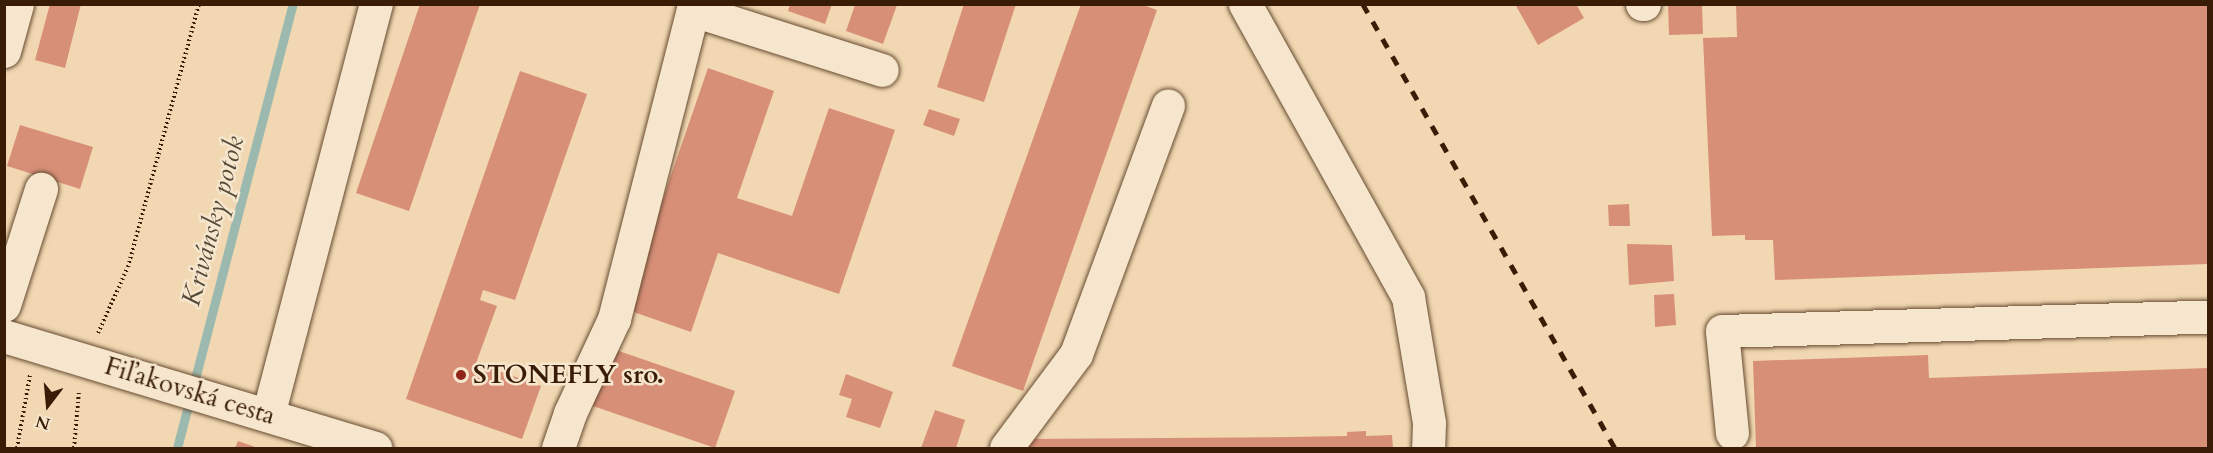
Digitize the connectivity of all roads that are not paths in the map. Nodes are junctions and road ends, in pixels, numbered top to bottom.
1 (17, 4) edge
2 (376, 4) edge
3 (1245, 4) edge
4 (4, 51) edge
5 (882, 70) dead end
6 (1168, 105) dead end
7 (41, 189) dead end
8 (4, 305) edge
9 (2208, 317) edge
10 (4, 336) edge
11 (268, 415) junction
12 (1732, 433) dead end
13 (376, 448) edge
14 (558, 448) edge
15 (1006, 448) edge
16 (1428, 448) edge

1 - 4 street
2 - 11 street
3 - 16 street
5 - 14 street
6 - 15 street
7 - 8 street
9 - 12 street
10 - 11 street, Fiľakovská cesta
11 - 13 street, Fiľakovská cesta

